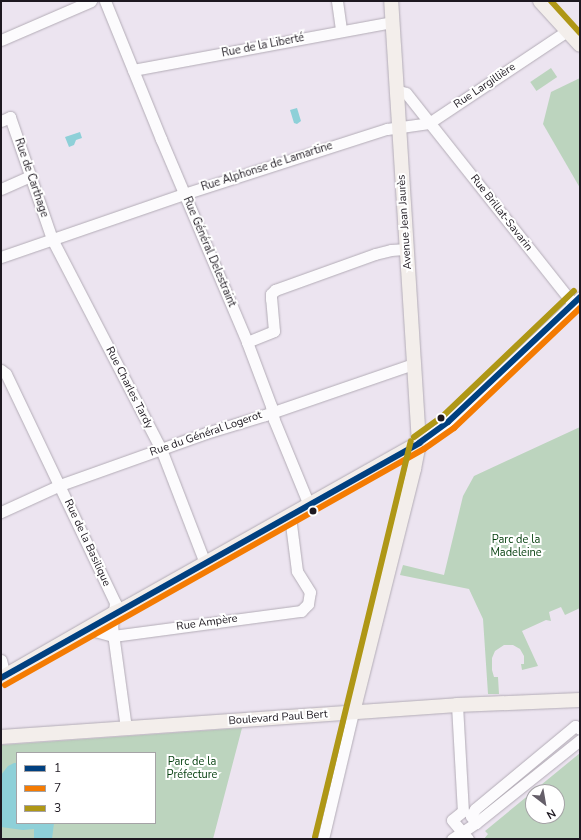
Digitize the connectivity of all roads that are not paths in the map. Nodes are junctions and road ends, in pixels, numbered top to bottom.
1 (91, 1) edge
2 (105, 1) edge
3 (337, 1) edge
4 (391, 1) edge
5 (540, 1) edge
6 (392, 22) junction
7 (341, 31) junction
8 (567, 32) junction
9 (1, 40) edge
10 (580, 45) edge
11 (133, 70) junction
12 (396, 90) junction
13 (5, 119) edge
14 (429, 123) junction
15 (398, 128) junction
16 (30, 176) junction
17 (1, 189) edge
18 (184, 194) junction
19 (52, 239) junction
20 (407, 249) junction
21 (1, 257) edge
22 (576, 301) edge
23 (247, 342) junction
24 (413, 364) junction
25 (1, 370) edge
26 (272, 412) junction
27 (419, 443) junction
28 (161, 449) junction
29 (60, 485) junction
30 (309, 505) junction
31 (1, 512) edge
32 (290, 516) junction
33 (205, 563) junction
34 (114, 612) junction
35 (87, 629) junction
36 (113, 636) junction
37 (1, 660) edge
38 (2, 677) edge
39 (580, 700) edge
40 (457, 705) junction
41 (353, 712) junction
42 (126, 728) junction
43 (580, 729) edge
44 (1, 737) edge
45 (580, 740) edge
46 (476, 823) junction
47 (465, 835) edge
48 (326, 838) edge
49 (452, 839) edge

1 - 9 street
2 - 11 street, Rue Général Delestraint
3 - 7 street
4 - 6 main road, Avenue Jean Jaurès
5 - 8 main road
6 - 7 street, Rue de la Liberté
6 - 12 main road, Avenue Jean Jaurès
7 - 11 street, Rue de la Liberté
8 - 10 main road
8 - 14 street, Rue Largillière
11 - 18 street, Rue Général Delestraint
12 - 14 street, Rue Brillat-Savarin
12 - 15 main road, Avenue Jean Jaurès
13 - 16 street, Rue de Carthage
14 - 15 street, Rue Largillière
14 - 22 street, Rue Brillat-Savarin
15 - 18 street, Rue Alphonse de Lamartine
15 - 20 main road, Avenue Jean Jaurès
16 - 17 street
16 - 19 street, Rue de Carthage
18 - 19 street, Rue Alphonse de Lamartine
18 - 23 street, Rue Général Delestraint
19 - 21 street, Rue Alphonse de Lamartine
19 - 28 street, Rue Charles Tardy
20 - 23 street
20 - 24 main road, Avenue Jean Jaurès
22 - 27 street
23 - 26 street, Rue Général Delestraint
24 - 26 street, Rue du Général Logerot
24 - 27 main road, Avenue Jean Jaurès
25 - 29 street, Rue de la Basilique
26 - 28 street, Rue du Général Logerot
26 - 30 street, Rue Général Delestraint
27 - 30 main road
27 - 41 main road, Avenue Jean Jaurès
28 - 29 street, Rue du Général Logerot
28 - 33 street, Rue Charles Tardy
29 - 31 street, Rue du Général Logerot
29 - 34 street, Rue de la Basilique
30 - 32 main road
32 - 33 main road
32 - 36 street, Rue Ampère
33 - 34 main road
34 - 35 main road
34 - 36 street, Rue de la Basilique
35 - 36 street
35 - 38 main road
36 - 42 street, Rue de la Basilique
37 - 38 street
39 - 40 main road, Boulevard Paul Bert
40 - 41 main road, Boulevard Paul Bert
40 - 47 street
41 - 42 main road, Boulevard Paul Bert
41 - 48 street
42 - 44 main road, Boulevard Paul Bert
43 - 46 street
45 - 46 street
46 - 47 street
47 - 49 street

